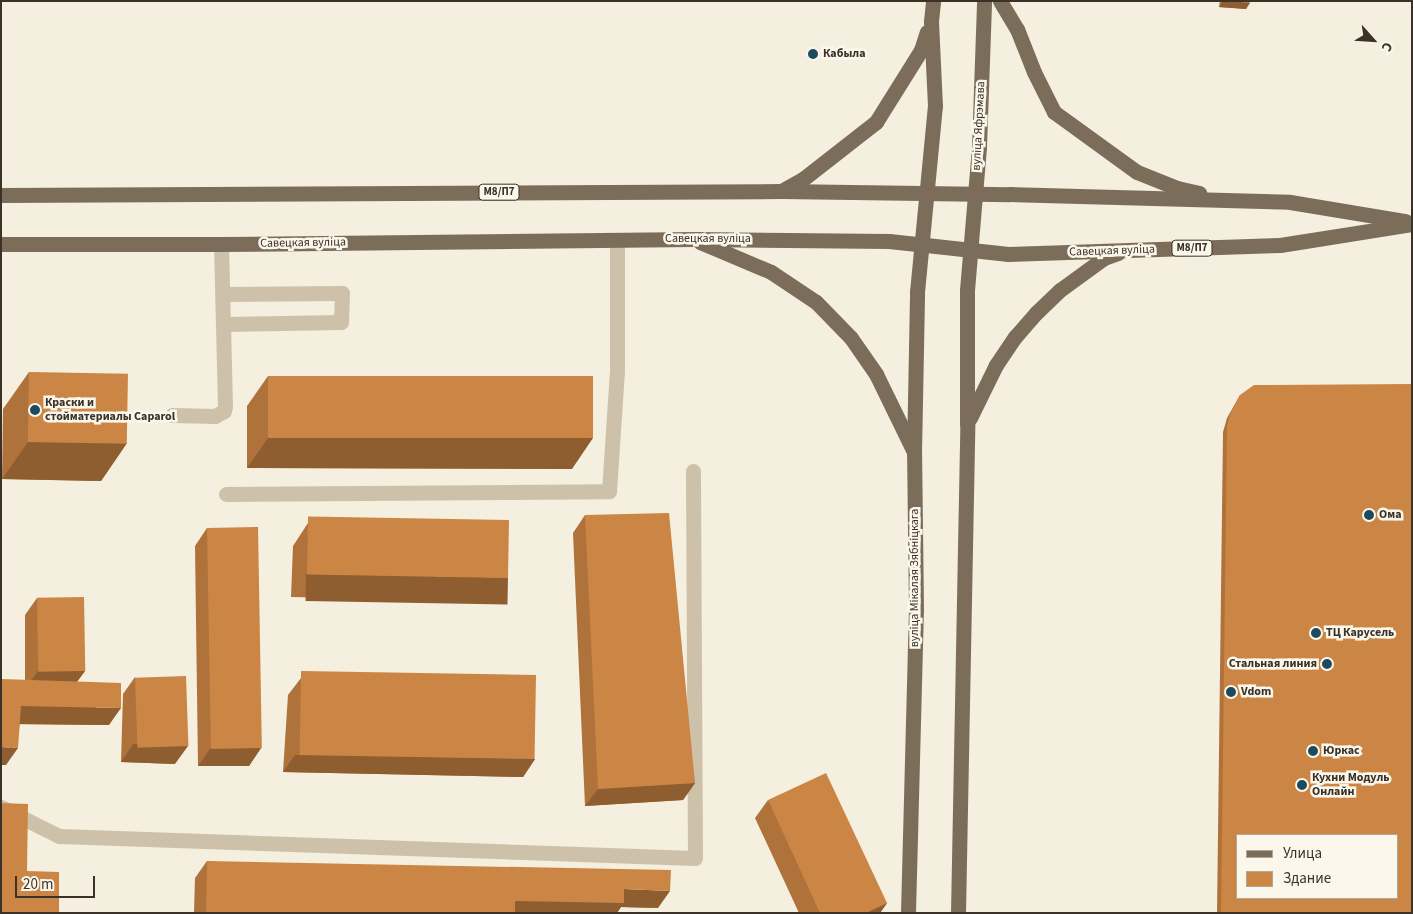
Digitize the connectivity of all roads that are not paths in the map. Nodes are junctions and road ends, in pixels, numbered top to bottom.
1 (933, 1) edge
2 (984, 1) edge
3 (1000, 1) edge
4 (930, 21) junction
5 (781, 191) junction
6 (926, 192) junction
7 (975, 193) junction
8 (1, 194) edge
9 (1230, 201) junction
10 (1412, 223) edge
11 (694, 239) junction
12 (616, 240) junction
13 (1, 244) edge
14 (221, 244) junction
15 (921, 244) junction
16 (970, 250) junction
17 (1123, 251) junction
18 (223, 294) junction
19 (223, 324) junction
20 (172, 415) dead end
21 (967, 424) junction
22 (914, 453) junction
23 (694, 471) dead end
24 (226, 494) dead end
25 (1, 807) edge
26 (908, 913) edge
27 (958, 913) edge

1 - 4 main road
2 - 7 main road, вуліца Яфрэмава
3 - 9 main road
4 - 5 main road
4 - 6 main road
5 - 6 main road, Савецкая вуліца / М8/П7
5 - 8 main road, Савецкая вуліца / М8/П7
6 - 7 main road, Савецкая вуліца / М8/П7
6 - 15 main road
7 - 9 main road, Савецкая вуліца / М8/П7
7 - 16 main road, вуліца Яфрэмава
9 - 10 main road, Савецкая вуліца / М8/П7
10 - 17 main road, Савецкая вуліца / М8/П7
11 - 12 main road, Савецкая вуліца / М8/П7
11 - 15 main road, Савецкая вуліца / М8/П7
11 - 22 main road
12 - 14 main road, Савецкая вуліца / М8/П7
12 - 24 lane
13 - 14 main road, Савецкая вуліца / М8/П7
14 - 18 lane
15 - 16 main road, Савецкая вуліца / М8/П7
15 - 22 main road, вуліца Мікалая Зябніцкага
16 - 17 main road, Савецкая вуліца / М8/П7
16 - 21 main road
17 - 21 main road
18 - 19 lane
18 - 19 lane
19 - 20 lane
21 - 27 main road
22 - 26 main road, вуліца Мікалая Зябніцкага
23 - 25 lane

